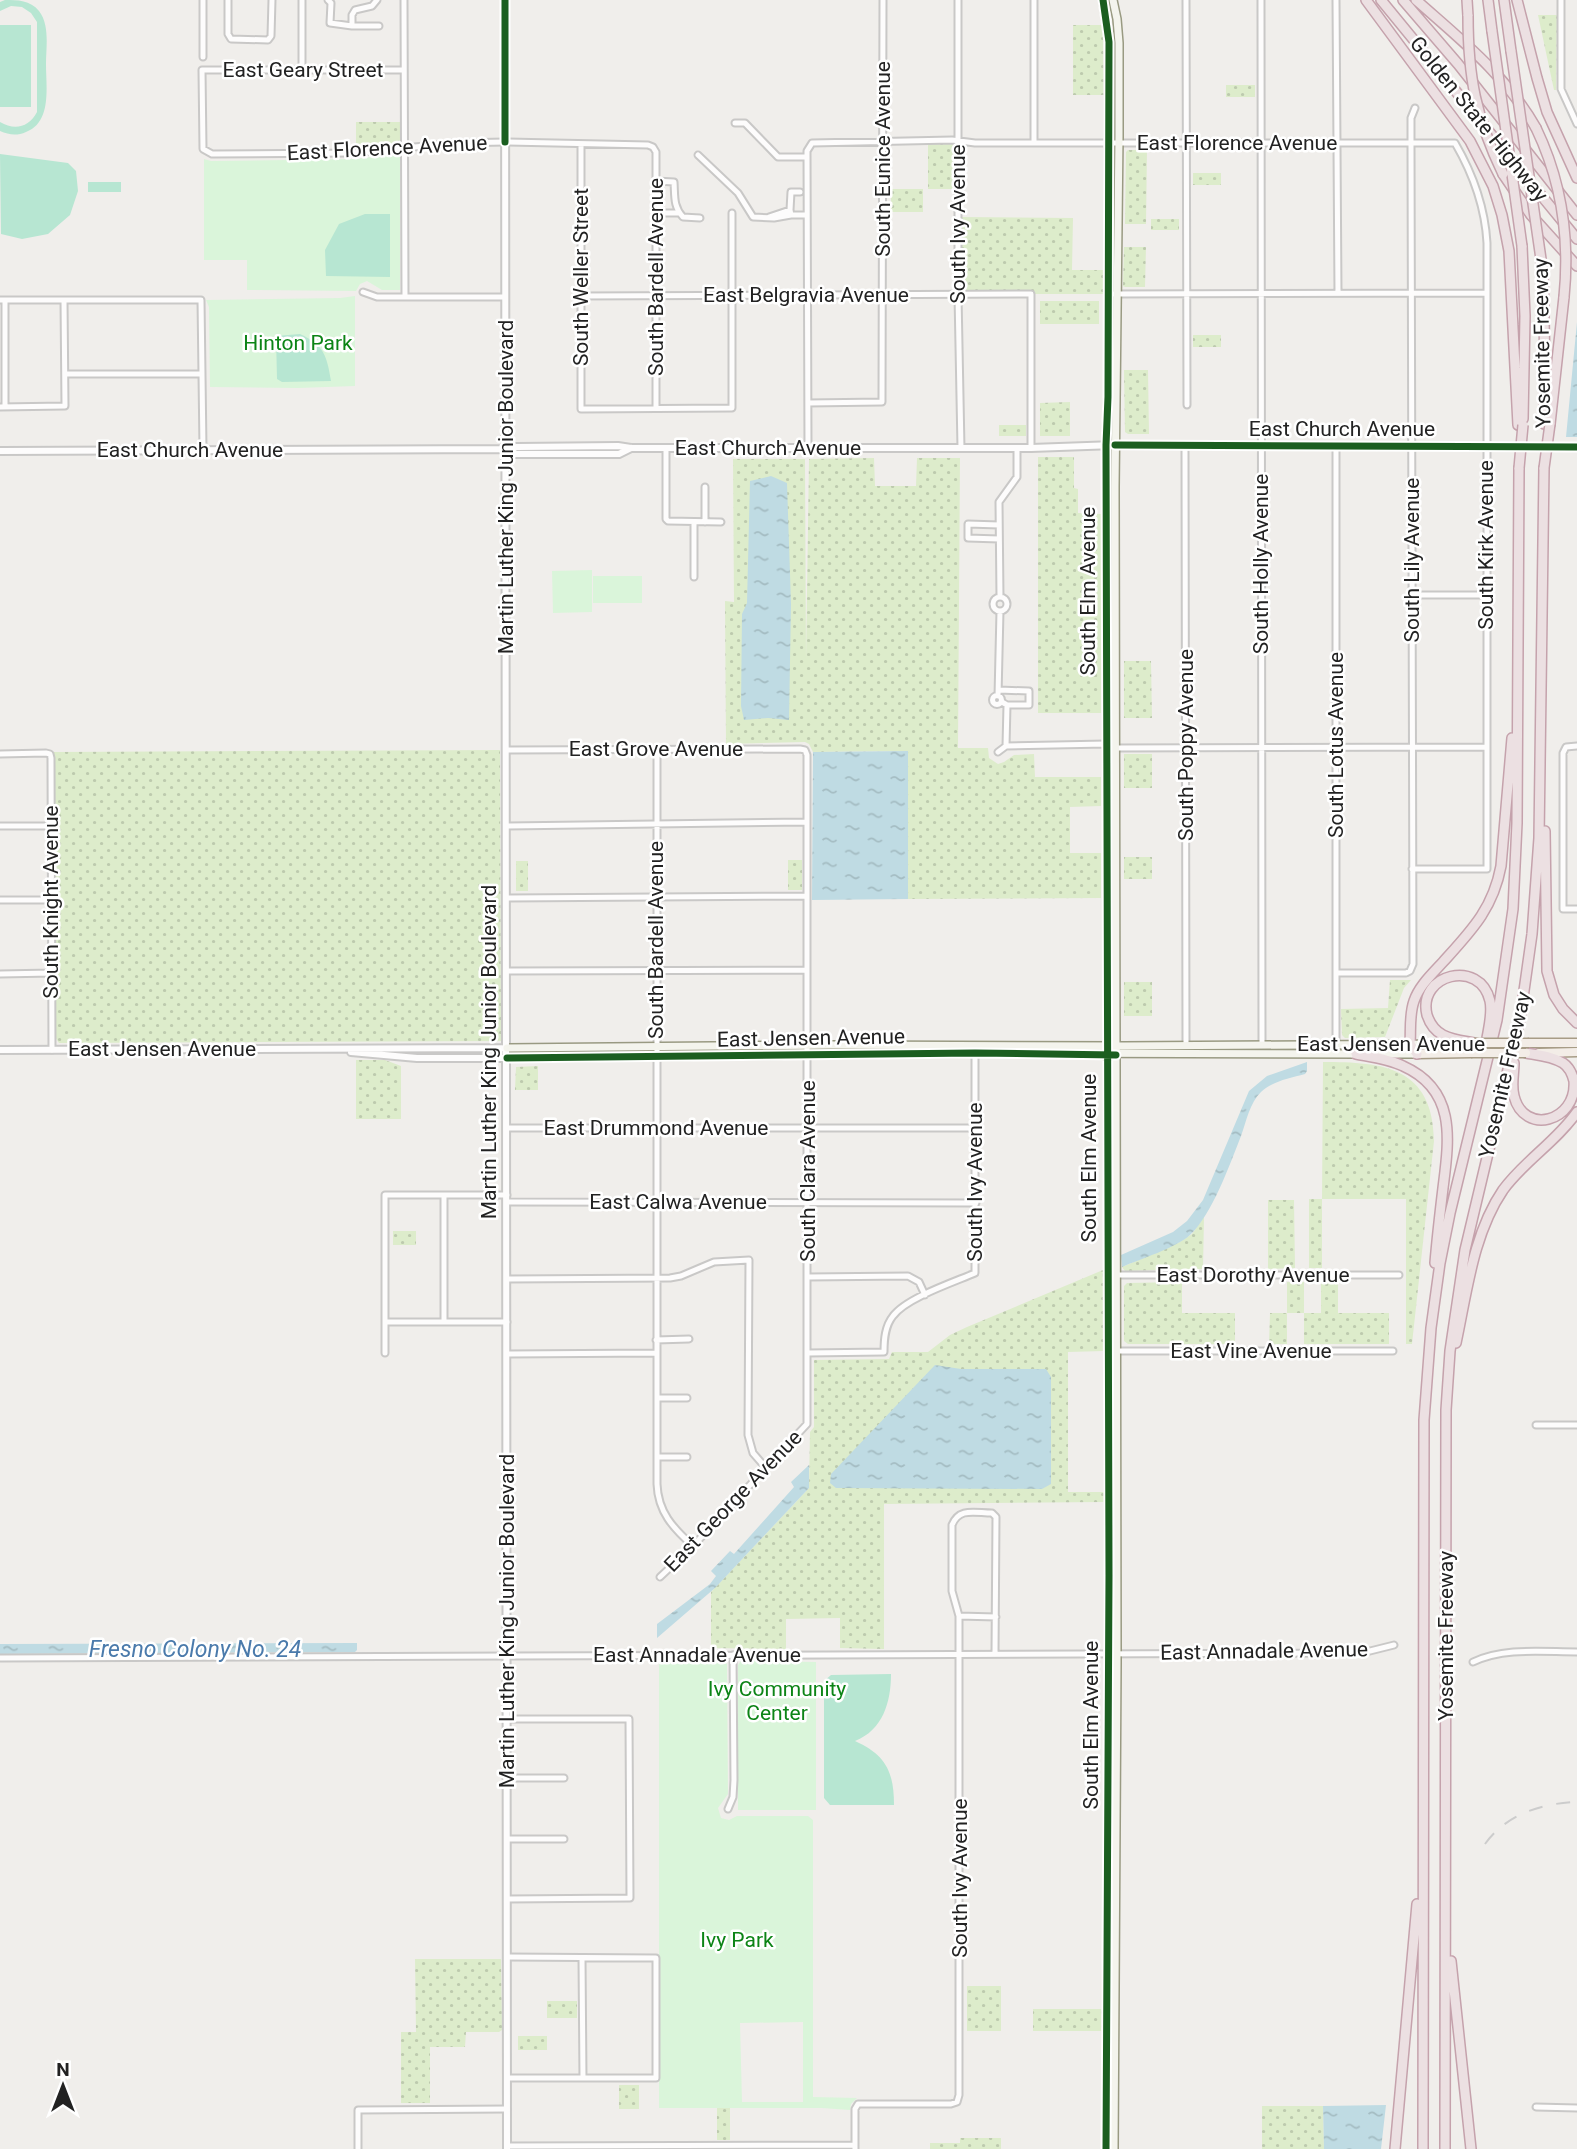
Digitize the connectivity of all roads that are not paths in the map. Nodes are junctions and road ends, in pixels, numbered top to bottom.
1 (203, 0) edge
2 (228, 0) edge
3 (272, 0) edge
4 (302, 0) edge
5 (328, 0) edge
6 (377, 0) edge
7 (404, 0) edge
8 (505, 0) edge
9 (883, 0) edge
10 (958, 0) edge
11 (1034, 0) edge
12 (1103, 0) edge
13 (1113, 0) edge
14 (1186, 0) edge
15 (1261, 0) edge
16 (1336, 0) edge
17 (1366, 0) edge
18 (1381, 0) edge
19 (1403, 0) edge
20 (1416, 0) edge
21 (1467, 0) edge
22 (1488, 0) edge
23 (1504, 0) edge
24 (1517, 0) edge
25 (1561, 0) edge
26 (352, 26) junction
27 (379, 26) dead end
28 (203, 57) dead end
29 (302, 70) junction
30 (404, 70) junction
31 (1415, 108) dead end
32 (735, 123) dead end
33 (1577, 124) edge
34 (958, 141) junction
35 (505, 142) junction
36 (883, 142) junction
37 (1034, 142) junction
38 (1109, 143) junction
39 (1119, 143) junction
40 (1186, 143) junction
41 (1261, 143) junction
42 (1336, 143) junction
43 (1411, 143) junction
44 (1455, 143) joint
45 (581, 145) junction
46 (653, 147) joint
47 (405, 148) junction
48 (205, 152) joint
49 (698, 155) dead end
50 (807, 157) junction
51 (1577, 178) edge
52 (656, 181) junction
53 (800, 192) dead end
54 (656, 213) junction
55 (679, 213) junction
56 (732, 213) dead end
57 (790, 213) junction
58 (807, 215) junction
59 (1577, 215) edge
60 (700, 218) dead end
61 (1577, 239) edge
62 (1577, 266) edge
63 (363, 292) dead end
64 (1107, 293) junction
65 (1118, 293) junction
66 (1187, 293) junction
67 (1261, 293) junction
68 (1338, 293) junction
69 (1412, 293) junction
70 (1486, 293) junction
71 (807, 295) junction
72 (882, 295) junction
73 (958, 295) junction
74 (580, 296) junction
75 (656, 296) junction
76 (731, 296) junction
77 (405, 297) junction
78 (505, 298) junction
79 (3, 300) edge
80 (64, 300) junction
81 (65, 374) junction
82 (202, 374) junction
83 (808, 403) junction
84 (1187, 405) dead end
85 (3, 407) edge
86 (656, 408) junction
87 (1547, 424) junction
88 (1520, 425) junction
89 (1106, 445) junction
90 (1115, 445) junction
91 (1185, 445) junction
92 (1260, 446) junction
93 (1336, 446) junction
94 (1411, 447) junction
95 (1486, 447) junction
96 (1577, 447) edge
97 (666, 448) junction
98 (808, 448) junction
99 (961, 448) junction
100 (1017, 448) junction
101 (1031, 448) junction
102 (203, 449) junction
103 (506, 449) junction
104 (0, 450) edge
105 (705, 487) dead end
106 (694, 522) junction
107 (705, 522) junction
108 (721, 522) dead end
109 (999, 524) junction
110 (999, 539) junction
111 (694, 577) dead end
112 (1413, 595) junction
113 (1487, 595) junction
114 (1000, 597) junction
115 (1000, 611) junction
116 (1517, 677) junction
117 (1541, 712) junction
118 (1106, 744) junction
119 (1006, 746) junction
120 (1186, 746) junction
121 (1261, 746) junction
122 (1336, 746) junction
123 (1577, 746) edge
124 (1413, 747) junction
125 (1487, 747) junction
126 (1115, 748) junction
127 (657, 749) junction
128 (506, 750) junction
129 (805, 750) joint
130 (998, 752) dead end
131 (0, 754) edge
132 (807, 822) junction
133 (656, 825) junction
134 (0, 826) edge
135 (51, 826) junction
136 (506, 826) junction
137 (1412, 869) junction
138 (806, 896) junction
139 (656, 897) junction
140 (506, 898) junction
141 (0, 900) edge
142 (51, 900) junction
143 (1577, 909) edge
144 (806, 970) junction
145 (506, 971) junction
146 (656, 971) junction
147 (52, 973) junction
148 (1336, 973) junction
149 (0, 974) edge
150 (1577, 1023) edge
151 (1517, 1033) junction
152 (1474, 1043) junction
153 (1577, 1043) edge
154 (975, 1044) junction
155 (1336, 1044) junction
156 (1410, 1044) junction
157 (808, 1045) junction
158 (1186, 1045) junction
159 (1262, 1045) junction
160 (1107, 1046) junction
161 (1116, 1046) junction
162 (656, 1047) junction
163 (507, 1048) junction
164 (1527, 1048) junction
165 (324, 1049) junction
166 (0, 1050) edge
167 (52, 1050) junction
168 (1577, 1052) edge
169 (975, 1054) junction
170 (1356, 1054) junction
171 (1417, 1054) junction
172 (808, 1055) junction
173 (1106, 1055) junction
174 (1116, 1055) junction
175 (1226, 1055) junction
176 (1300, 1055) junction
177 (656, 1057) junction
178 (507, 1058) junction
179 (1481, 1089) junction
180 (1577, 1112) edge
181 (656, 1127) junction
182 (507, 1128) junction
183 (807, 1128) junction
184 (974, 1128) junction
185 (444, 1195) junction
186 (507, 1199) junction
187 (656, 1202) junction
188 (807, 1202) junction
189 (976, 1203) junction
190 (1111, 1275) junction
191 (1399, 1275) dead end
192 (808, 1277) junction
193 (656, 1278) junction
194 (507, 1279) junction
195 (925, 1295) junction
196 (1433, 1306) junction
197 (385, 1322) junction
198 (444, 1322) junction
199 (507, 1322) junction
200 (689, 1339) dead end
201 (656, 1340) junction
202 (1113, 1351) junction
203 (1393, 1351) dead end
204 (385, 1353) dead end
205 (656, 1353) junction
206 (807, 1353) junction
207 (507, 1354) junction
208 (1448, 1382) junction
209 (657, 1398) junction
210 (687, 1398) dead end
211 (807, 1424) joint
212 (1536, 1425) dead end
213 (1577, 1425) edge
214 (657, 1457) junction
215 (687, 1457) dead end
216 (766, 1468) junction
217 (693, 1546) junction
218 (660, 1577) dead end
219 (960, 1616) junction
220 (996, 1617) junction
221 (1394, 1645) dead end
222 (1577, 1652) edge
223 (1113, 1653) junction
224 (959, 1654) junction
225 (995, 1654) junction
226 (508, 1655) junction
227 (733, 1655) junction
228 (0, 1658) edge
229 (1473, 1662) dead end
230 (507, 1719) junction
231 (508, 1778) junction
232 (564, 1778) dead end
233 (728, 1809) dead end
234 (508, 1839) junction
235 (564, 1839) dead end
236 (1422, 1861) junction
237 (1446, 1889) junction
238 (508, 1899) junction
239 (1111, 1937) junction
240 (508, 1957) junction
241 (582, 1958) junction
242 (507, 2078) junction
243 (583, 2078) junction
244 (1536, 2107) dead end
245 (1577, 2108) edge
246 (507, 2109) junction
247 (507, 2147) edge
248 (855, 2147) edge
249 (358, 2149) edge
250 (1106, 2149) edge
251 (1114, 2149) edge
252 (1395, 2149) edge
253 (1423, 2149) edge
254 (1444, 2149) edge
255 (1471, 2149) edge

1 - 28 street
2 - 3 street
4 - 29 street
5 - 26 street
6 - 26 street
7 - 30 street
8 - 35 street, Martin Luther King Junior Boulevard
9 - 36 street, South Eunice Avenue
10 - 34 street, South Ivy Avenue
11 - 37 street
12 - 38 main road, South Elm Avenue
13 - 39 main road, South Elm Avenue
14 - 40 street
15 - 41 street, South Holly Avenue
16 - 42 street
17 - 88 highway
18 - 61 highway, Golden State Highway
19 - 59 highway, Golden State Highway
20 - 87 highway, bridge
21 - 62 highway, bridge
22 - 88 highway, Yosemite Freeway, bridge
23 - 87 highway, Yosemite Freeway, bridge
24 - 51 highway
25 - 33 street
26 - 27 street
29 - 30 street, East Geary Street
29 - 48 street, East Geary Street
30 - 47 street
31 - 43 street, South Lily Avenue
32 - 50 street
34 - 36 street, East Florence Avenue
34 - 37 street, East Florence Avenue
34 - 73 street, South Ivy Avenue
35 - 45 street, East Florence Avenue
35 - 47 street, East Florence Avenue
35 - 78 street, Martin Luther King Junior Boulevard
36 - 50 street, East Florence Avenue
36 - 72 street, South Eunice Avenue
37 - 38 street, East Florence Avenue
38 - 39 street, East Florence Avenue
38 - 64 main road, South Elm Avenue
39 - 40 street, East Florence Avenue
39 - 65 main road, South Elm Avenue
40 - 41 street, East Florence Avenue
40 - 66 street
41 - 42 street, East Florence Avenue
41 - 67 street, South Holly Avenue
42 - 43 street, East Florence Avenue
42 - 68 street
43 - 44 street, East Florence Avenue
43 - 69 street, South Lily Avenue
44 - 70 street, South Kirk Avenue
45 - 46 street, East Florence Avenue
45 - 74 street, South Weller Street
46 - 52 street, South Bardell Avenue
47 - 48 street, East Florence Avenue
47 - 77 street
49 - 57 street
50 - 58 street
52 - 54 street, South Bardell Avenue
52 - 55 street
53 - 57 street
54 - 55 street
54 - 75 street, South Bardell Avenue
55 - 60 street
56 - 76 street
57 - 58 street
58 - 71 street
63 - 77 street
64 - 65 street
64 - 89 main road, South Elm Avenue
65 - 66 street
65 - 90 main road, South Elm Avenue
66 - 67 street
66 - 84 street
67 - 68 street
67 - 92 street, South Holly Avenue
68 - 69 street
69 - 70 street
69 - 94 street, South Lily Avenue
70 - 95 street, South Kirk Avenue
71 - 72 street, East Belgravia Avenue
71 - 76 street, East Belgravia Avenue
71 - 83 street
72 - 73 street, East Belgravia Avenue
72 - 83 street, South Eunice Avenue
73 - 99 street, South Ivy Avenue
73 - 101 street, East Belgravia Avenue
74 - 75 street, East Belgravia Avenue
74 - 86 street, South Weller Street
75 - 76 street, East Belgravia Avenue
75 - 86 street, South Bardell Avenue
76 - 86 street
77 - 78 street
78 - 103 street, Martin Luther King Junior Boulevard
79 - 80 street
79 - 85 street
80 - 81 street
80 - 82 street
81 - 82 street
81 - 85 street
82 - 102 street
83 - 98 street
87 - 117 highway, Yosemite Freeway, bridge
88 - 116 highway, Yosemite Freeway, bridge
89 - 90 street, East Church Avenue
89 - 101 street, East Church Avenue
89 - 118 main road, South Elm Avenue
90 - 91 street, East Church Avenue
90 - 126 main road, South Elm Avenue
91 - 92 street, East Church Avenue
91 - 120 street, South Poppy Avenue
92 - 93 street, East Church Avenue
92 - 121 street, South Holly Avenue
93 - 94 street, East Church Avenue
93 - 122 street, South Lotus Avenue
94 - 95 street, East Church Avenue
94 - 112 street, South Lily Avenue
95 - 96 street, East Church Avenue
95 - 113 street, South Kirk Avenue
97 - 98 street, East Church Avenue
97 - 103 street, East Church Avenue
97 - 106 street
98 - 99 street, East Church Avenue
99 - 100 street, East Church Avenue
100 - 101 street, East Church Avenue
100 - 109 street
102 - 103 street, East Church Avenue
102 - 104 street, East Church Avenue
103 - 128 street, Martin Luther King Junior Boulevard
105 - 107 street
106 - 107 street
106 - 111 street
107 - 108 street
109 - 110 street
109 - 110 street
110 - 114 street
112 - 113 street
112 - 124 street, South Lily Avenue
113 - 125 street, South Kirk Avenue
114 - 115 street
114 - 115 street
115 - 119 street
116 - 156 highway
116 - 179 highway, Yosemite Freeway
117 - 150 highway
117 - 151 highway, Yosemite Freeway
118 - 119 street
118 - 126 street
118 - 160 main road, South Elm Avenue
119 - 130 street
120 - 121 street
120 - 126 street
120 - 158 street, South Poppy Avenue
121 - 122 street
121 - 159 street, South Holly Avenue
122 - 124 street
122 - 148 street, South Lotus Avenue
123 - 143 street
124 - 125 street
124 - 137 street, South Lily Avenue
125 - 137 street, South Kirk Avenue
126 - 161 main road, South Elm Avenue
127 - 128 street, East Grove Avenue
127 - 129 street, East Grove Avenue
127 - 133 street, South Bardell Avenue
128 - 136 street, Martin Luther King Junior Boulevard
129 - 132 street, South Clara Avenue
131 - 135 street, South Knight Avenue
132 - 133 street
132 - 138 street, South Clara Avenue
133 - 136 street
133 - 139 street, South Bardell Avenue
134 - 135 street
135 - 142 street, South Knight Avenue
136 - 140 street, Martin Luther King Junior Boulevard
137 - 148 street, South Lily Avenue
138 - 139 street
138 - 144 street, South Clara Avenue
139 - 140 street
139 - 146 street, South Bardell Avenue
140 - 145 street, Martin Luther King Junior Boulevard
141 - 142 street
142 - 147 street, South Knight Avenue
144 - 146 street
144 - 157 street, South Clara Avenue
145 - 146 street
145 - 163 street, Martin Luther King Junior Boulevard
146 - 162 street, South Bardell Avenue
147 - 149 street
147 - 167 street, South Knight Avenue
148 - 155 street, South Lotus Avenue
151 - 164 highway
151 - 208 highway, Yosemite Freeway
152 - 156 main road, East Jensen Avenue
152 - 164 main road, East Jensen Avenue, bridge
152 - 179 highway
153 - 164 main road, East Jensen Avenue
154 - 157 main road, East Jensen Avenue
154 - 160 main road, East Jensen Avenue
154 - 169 street, South Ivy Avenue
155 - 156 main road, East Jensen Avenue
155 - 159 main road, East Jensen Avenue
155 - 176 main road
156 - 171 highway
157 - 162 main road, East Jensen Avenue
157 - 172 street, South Clara Avenue
158 - 159 main road, East Jensen Avenue
158 - 161 main road, East Jensen Avenue
159 - 175 main road
160 - 161 main road, East Jensen Avenue
160 - 173 main road, South Elm Avenue
161 - 174 main road, South Elm Avenue
162 - 163 main road, East Jensen Avenue
162 - 177 street, South Bardell Avenue
163 - 165 street, East Jensen Avenue
163 - 178 street, Martin Luther King Junior Boulevard
164 - 168 main road, East Jensen Avenue
164 - 171 main road, East Jensen Avenue, bridge
165 - 167 street, East Jensen Avenue
165 - 178 street, East Jensen Avenue
166 - 167 street, East Jensen Avenue
169 - 172 main road, East Jensen Avenue
169 - 173 main road, East Jensen Avenue
169 - 184 street, South Ivy Avenue
170 - 171 main road, East Jensen Avenue
170 - 176 main road, East Jensen Avenue
170 - 196 highway
172 - 177 main road, East Jensen Avenue
172 - 183 street, South Clara Avenue
173 - 174 main road, East Jensen Avenue
173 - 190 main road, South Elm Avenue
174 - 175 main road, East Jensen Avenue
174 - 190 main road, South Elm Avenue
175 - 176 main road, East Jensen Avenue
177 - 178 main road, East Jensen Avenue
177 - 181 street, South Bardell Avenue
178 - 182 street, Martin Luther King Junior Boulevard
179 - 196 highway, Yosemite Freeway
180 - 208 highway
181 - 182 street, East Drummond Avenue
181 - 183 street, East Drummond Avenue
181 - 187 street, South Bardell Avenue
182 - 186 street, Martin Luther King Junior Boulevard
183 - 184 street, East Drummond Avenue
183 - 188 street, South Clara Avenue
184 - 189 street, South Ivy Avenue
185 - 186 street, East Calwa Avenue
185 - 197 street, East Calwa Avenue
185 - 198 street
186 - 187 street, East Calwa Avenue
186 - 194 street, Martin Luther King Junior Boulevard
187 - 188 street, East Calwa Avenue
187 - 193 street, South Bardell Avenue
188 - 189 street, East Calwa Avenue
188 - 192 street, South Clara Avenue
189 - 195 street, South Ivy Avenue
190 - 191 street, East Dorothy Avenue
190 - 202 main road, South Elm Avenue
192 - 195 street
192 - 206 street, South Clara Avenue
193 - 194 street
193 - 201 street, South Bardell Avenue
193 - 216 street
194 - 199 street, Martin Luther King Junior Boulevard
195 - 206 street, South Ivy Avenue
196 - 236 highway, Yosemite Freeway
197 - 198 street
197 - 204 street
198 - 199 street
199 - 207 street, Martin Luther King Junior Boulevard
200 - 201 street
201 - 205 street, South Bardell Avenue
202 - 203 street, East Vine Avenue
202 - 223 main road, South Elm Avenue
205 - 207 street
205 - 209 street, South Bardell Avenue
206 - 211 street, South Clara Avenue
207 - 226 street, Martin Luther King Junior Boulevard
208 - 237 highway, Yosemite Freeway
209 - 210 street
209 - 214 street, South Bardell Avenue
211 - 216 street, East George Avenue
212 - 213 street
214 - 215 street
214 - 217 street, South Bardell Avenue
216 - 217 street, East George Avenue
217 - 218 street, East George Avenue
219 - 220 street
219 - 220 street, South Ivy Avenue
219 - 224 street, South Ivy Avenue
220 - 225 street
221 - 223 street, East Annadale Avenue
222 - 229 street
223 - 225 street, East Annadale Avenue
223 - 239 main road, South Elm Avenue
224 - 225 street, East Annadale Avenue
224 - 227 street, East Annadale Avenue
224 - 248 street, South Ivy Avenue
226 - 227 street, East Annadale Avenue
226 - 228 street, East Annadale Avenue
226 - 230 street, Martin Luther King Junior Boulevard
227 - 233 street
230 - 231 street, Martin Luther King Junior Boulevard
230 - 238 street
231 - 232 street
231 - 234 street, Martin Luther King Junior Boulevard
234 - 235 street
234 - 238 street, Martin Luther King Junior Boulevard
236 - 252 highway
236 - 253 highway, Yosemite Freeway
237 - 254 highway, Yosemite Freeway
237 - 255 highway
238 - 240 street, Martin Luther King Junior Boulevard
239 - 250 main road, South Elm Avenue
239 - 251 main road, South Elm Avenue
240 - 241 street
240 - 242 street, Martin Luther King Junior Boulevard
241 - 243 street
241 - 243 street
242 - 243 street
242 - 246 street, Martin Luther King Junior Boulevard
244 - 245 street
246 - 247 street, Martin Luther King Junior Boulevard
246 - 249 street
247 - 248 street

